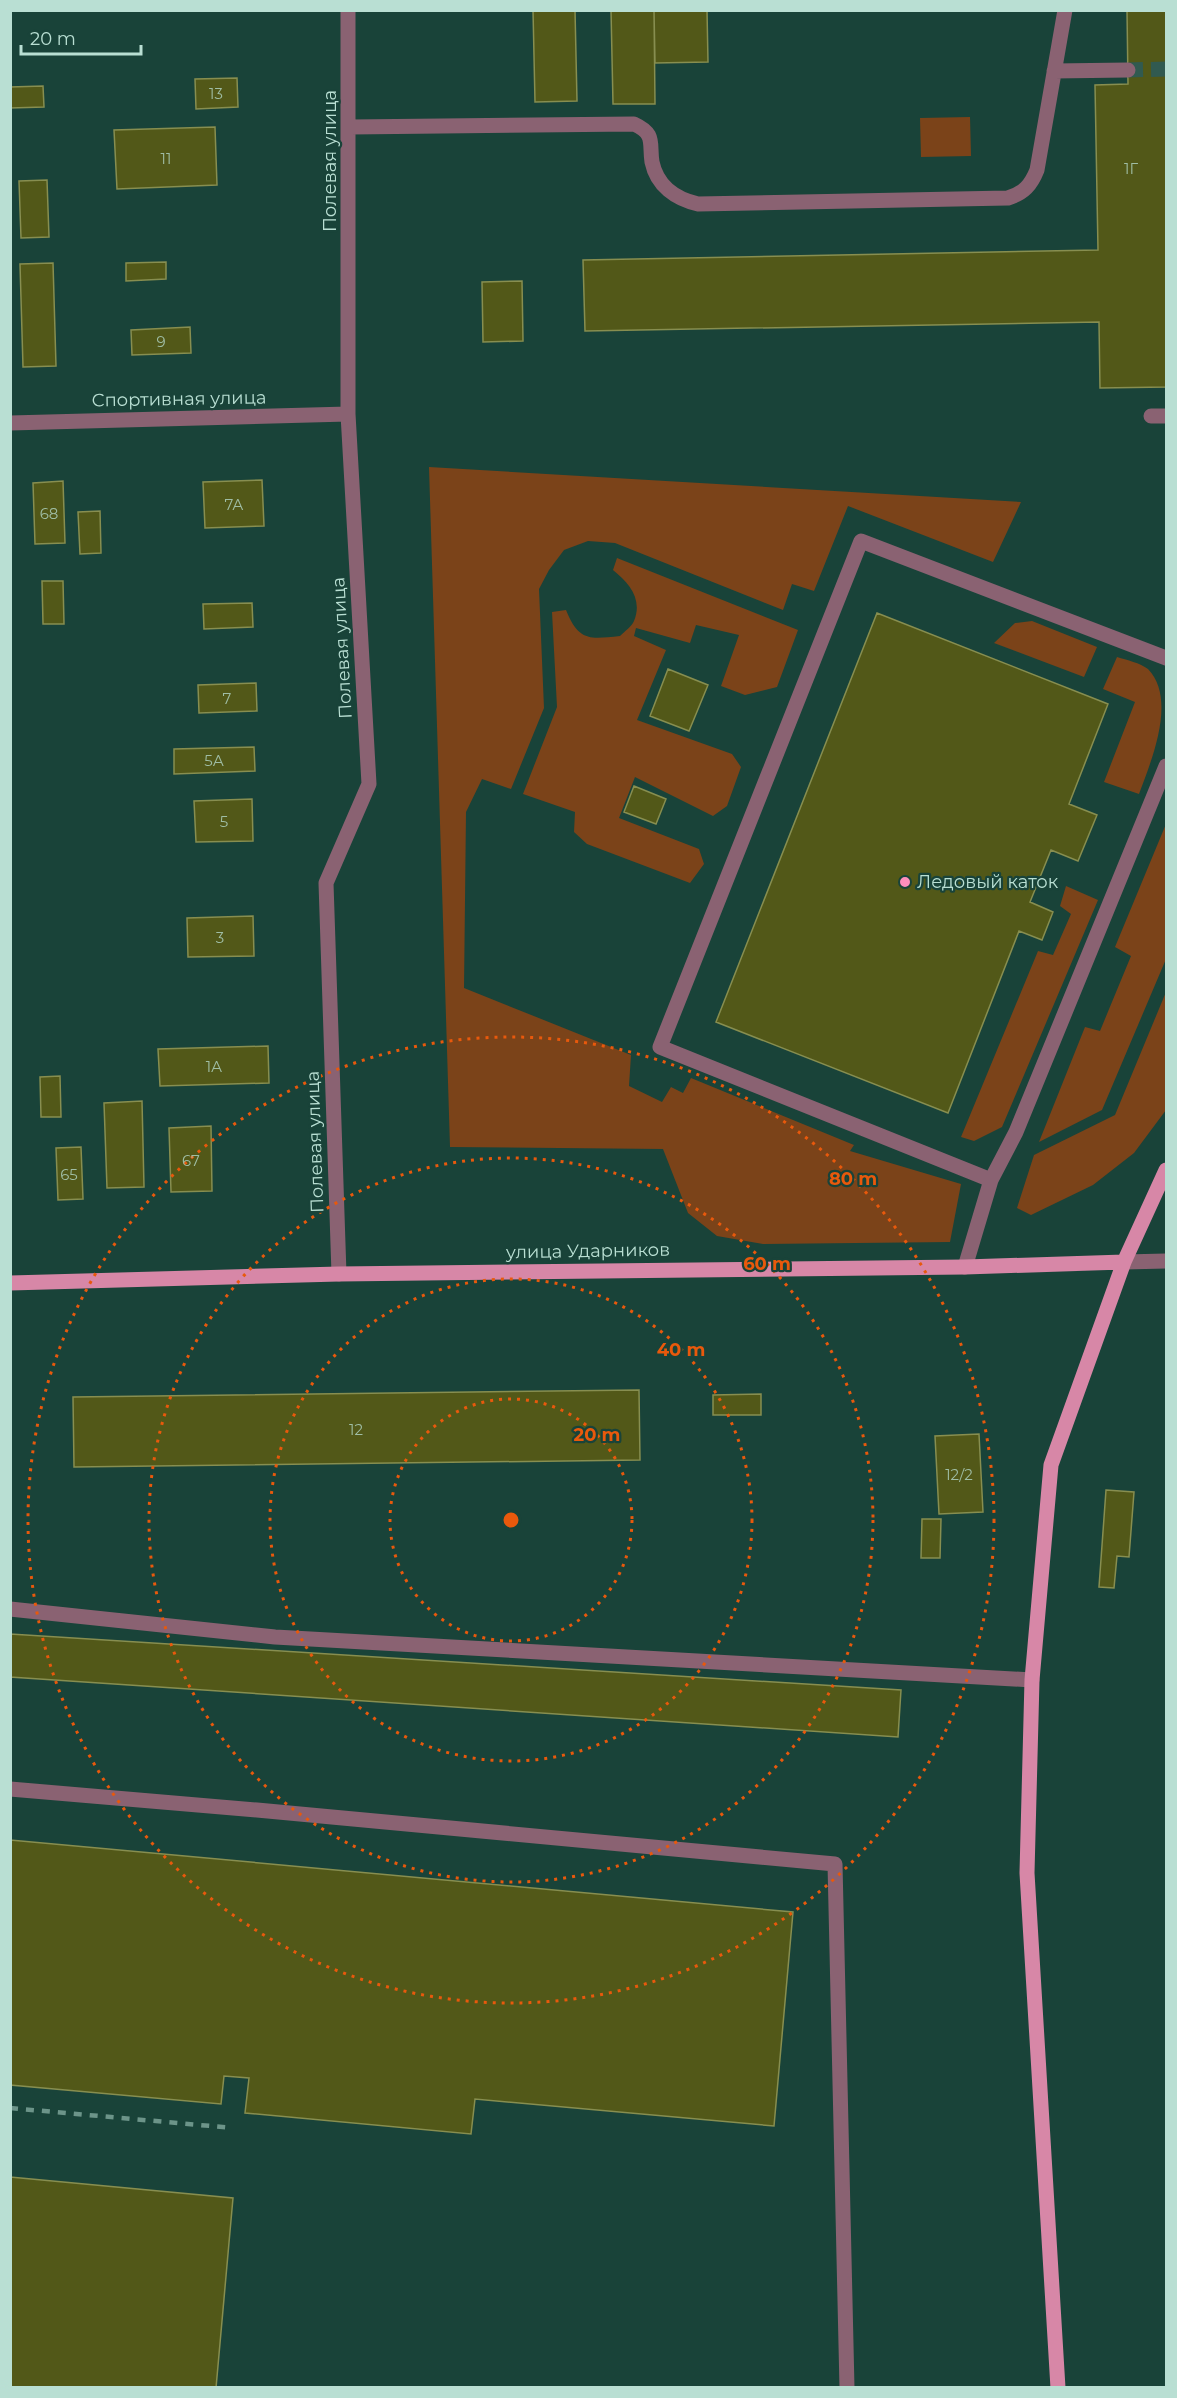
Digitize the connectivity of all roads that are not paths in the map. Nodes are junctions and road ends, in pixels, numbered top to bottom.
1 (348, 10) edge
2 (1065, 10) edge
3 (1128, 70) tunnel mouth
4 (1054, 71) junction
5 (350, 128) junction
6 (348, 414) junction
7 (1151, 416) dead end
8 (1167, 416) edge
9 (10, 423) edge
10 (1167, 658) edge
11 (1167, 766) edge
12 (1167, 1170) edge
13 (992, 1180) junction
14 (1167, 1261) edge
15 (1124, 1262) junction
16 (964, 1267) junction
17 (339, 1274) junction
18 (10, 1283) edge
19 (10, 1609) edge
20 (1032, 1680) junction
21 (10, 1789) edge
22 (847, 2388) edge
23 (1058, 2388) edge

1 - 5 street, Полевая улица
2 - 4 street
3 - 4 street
4 - 5 street
5 - 6 street, Полевая улица
6 - 9 street, Спортивная улица
6 - 17 street, Полевая улица
7 - 8 street
10 - 13 street
11 - 13 street
12 - 15 main road
13 - 16 street
14 - 15 street, улица Ударников
15 - 16 main road, улица Ударников
15 - 20 main road
16 - 17 main road, улица Ударников
17 - 18 main road, улица Ударников
19 - 20 street
20 - 23 main road
21 - 22 street

